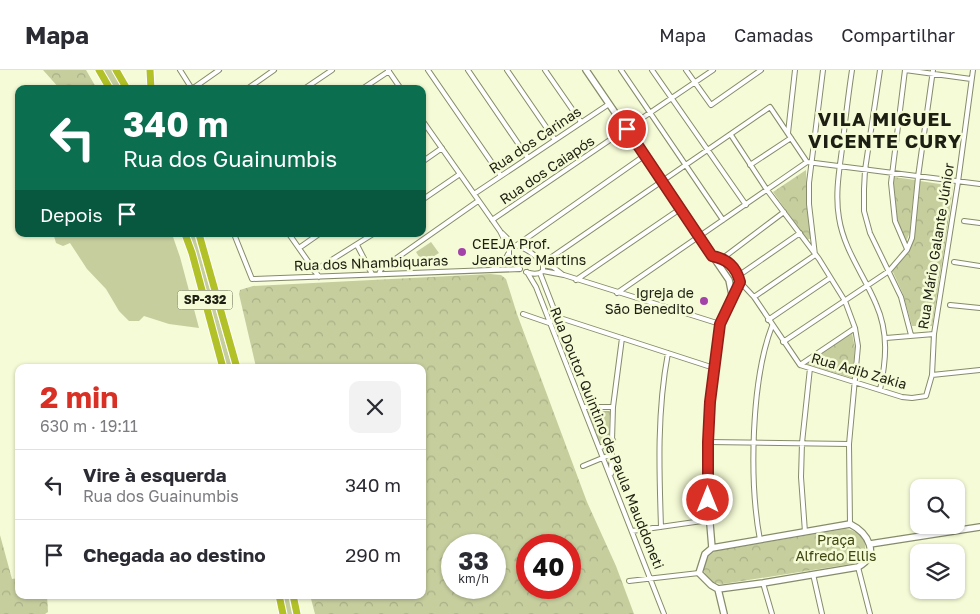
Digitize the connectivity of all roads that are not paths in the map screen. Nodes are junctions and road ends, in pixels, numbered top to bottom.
1 (99, 70) edge
2 (116, 70) edge
3 (150, 70) edge
4 (180, 70) edge
5 (219, 70) edge
6 (274, 70) edge
7 (332, 70) edge
8 (388, 70) edge
9 (428, 70) edge
10 (468, 70) edge
11 (507, 70) edge
12 (545, 70) edge
13 (586, 70) edge
14 (621, 70) edge
15 (652, 70) edge
16 (686, 70) edge
17 (713, 70) edge
18 (760, 70) edge
19 (795, 70) edge
20 (823, 70) edge
21 (852, 70) edge
22 (880, 70) edge
23 (905, 70) edge
24 (973, 70) edge
25 (932, 72) edge
26 (971, 79) junction
27 (694, 83) junction
28 (108, 85) edge
29 (125, 85) edge
30 (151, 85) edge
31 (189, 85) edge
32 (198, 85) edge
33 (253, 85) edge
34 (310, 85) edge
35 (367, 85) edge
36 (398, 85) edge
37 (671, 98) junction
38 (608, 104) junction
39 (650, 113) junction
40 (581, 122) junction
41 (426, 126) edge
42 (627, 129) junction
43 (788, 133) junction
44 (730, 135) junction
45 (791, 138) junction
46 (555, 140) junction
47 (442, 148) junction
48 (708, 151) junction
49 (644, 156) junction
50 (528, 158) junction
51 (426, 159) edge
52 (809, 162) junction
53 (750, 165) junction
54 (686, 166) junction
55 (840, 166) junction
56 (865, 170) junction
57 (893, 173) junction
58 (460, 174) junction
59 (501, 176) junction
60 (918, 176) junction
61 (662, 182) junction
62 (958, 182) junction
63 (980, 184) edge
64 (767, 190) junction
65 (474, 194) junction
66 (426, 197) edge
67 (478, 201) junction
68 (746, 204) junction
69 (680, 209) junction
70 (784, 212) junction
71 (492, 220) junction
72 (722, 220) junction
73 (964, 221) dead end
74 (980, 223) edge
75 (500, 232) junction
76 (800, 234) junction
77 (699, 236) junction
78 (186, 237) edge
79 (200, 237) edge
80 (235, 237) edge
81 (291, 237) edge
82 (315, 237) edge
83 (369, 237) edge
84 (357, 245) junction
85 (516, 245) junction
86 (299, 248) junction
87 (907, 250) junction
88 (509, 251) junction
89 (815, 254) junction
90 (712, 256) junction
91 (723, 258) junction
92 (954, 262) dead end
93 (543, 264) junction
94 (980, 266) edge
95 (520, 269) junction
96 (314, 270) junction
97 (491, 270) junction
98 (889, 270) junction
99 (527, 272) junction
100 (542, 272) junction
101 (372, 274) junction
102 (380, 274) junction
103 (564, 275) junction
104 (319, 277) junction
105 (830, 278) junction
106 (739, 279) junction
107 (576, 280) junction
108 (866, 285) junction
109 (617, 293) junction
110 (732, 295) junction
111 (754, 297) junction
112 (845, 301) junction
113 (950, 305) dead end
114 (980, 308) edge
115 (523, 314) dead end
116 (557, 317) junction
117 (768, 320) junction
118 (549, 323) junction
119 (720, 324) junction
120 (772, 326) junction
121 (855, 328) junction
122 (934, 334) junction
123 (911, 335) junction
124 (622, 338) junction
125 (886, 338) junction
126 (783, 342) junction
127 (668, 353) junction
128 (222, 364) edge
129 (237, 364) edge
130 (800, 365) junction
131 (714, 368) junction
132 (810, 368) junction
133 (980, 370) edge
134 (932, 375) junction
135 (855, 382) junction
136 (880, 390) junction
137 (926, 396) joint
138 (583, 407) junction
139 (613, 407) junction
140 (612, 440) junction
141 (708, 442) junction
142 (755, 442) junction
143 (802, 443) junction
144 (849, 444) junction
145 (599, 448) junction
146 (612, 454) junction
147 (603, 458) junction
148 (582, 466) dead end
149 (611, 476) junction
150 (709, 520) junction
151 (850, 524) junction
152 (661, 527) junction
153 (980, 527) edge
154 (632, 531) junction
155 (805, 532) junction
156 (760, 540) junction
157 (870, 544) junction
158 (712, 548) junction
159 (858, 567) junction
160 (699, 573) junction
161 (813, 574) junction
162 (650, 578) junction
163 (629, 582) dead end
164 (763, 583) junction
165 (718, 589) junction
166 (280, 599) edge
167 (294, 599) edge
168 (283, 614) edge
169 (297, 614) edge
170 (664, 614) edge
171 (724, 614) edge
172 (772, 614) edge
173 (822, 614) edge
174 (870, 614) edge

1 - 28 highway
2 - 29 highway
3 - 30 highway
4 - 31 street
5 - 32 street
6 - 33 street
7 - 34 street
8 - 35 street
8 - 36 street
9 - 59 street
10 - 50 street
11 - 46 street
12 - 40 street
13 - 38 street
14 - 39 street
15 - 37 street
16 - 27 street
17 - 27 street, Rua dos Caiapós
18 - 27 street
19 - 43 street
20 - 52 street
21 - 55 street
22 - 56 street
23 - 25 street
23 - 57 street
24 - 26 street, Rua Mário Galante Júnior
25 - 26 street
25 - 60 street
26 - 62 street, Rua Mário Galante Júnior
27 - 37 street, Rua dos Caiapós
37 - 39 street, Rua dos Caiapós
37 - 48 street
38 - 40 street, Rua dos Carinas
38 - 42 street
39 - 42 street, Rua dos Caiapós
39 - 54 street
40 - 46 street, Rua dos Carinas
41 - 47 street
42 - 49 street
42 - 71 street, Rua dos Caiapós
43 - 44 street
43 - 45 street
44 - 48 street
44 - 53 street
45 - 52 street
45 - 53 street
46 - 50 street, Rua dos Carinas
47 - 51 street
47 - 58 street
48 - 54 street
48 - 68 street
49 - 61 street
49 - 85 street
50 - 59 street, Rua dos Carinas
52 - 55 street
52 - 64 street
52 - 89 street
53 - 64 street
54 - 61 street
54 - 72 street
55 - 56 street
55 - 108 street
56 - 57 street
56 - 98 street
57 - 60 street
57 - 87 street
58 - 65 street
58 - 66 street
59 - 65 street, Rua dos Carinas
60 - 62 street
60 - 87 street
61 - 69 street
61 - 93 street
62 - 63 street
62 - 122 street, Rua Mário Galante Júnior
64 - 68 street
64 - 70 street
65 - 67 street
67 - 71 street
67 - 102 street
68 - 72 street
69 - 77 street
69 - 107 street
70 - 76 street
70 - 91 street
71 - 75 street
72 - 77 street
73 - 74 street
75 - 85 street
75 - 88 street
76 - 89 street
76 - 106 street
77 - 90 street
77 - 109 street
78 - 128 highway, SP-332
79 - 129 highway, SP-332
80 - 104 street, Rua dos Nhambiquaras
81 - 86 street
82 - 86 street
83 - 84 street
84 - 96 street
84 - 101 street
85 - 88 street
85 - 93 street
86 - 96 street
87 - 98 street
88 - 95 street
88 - 97 street
89 - 105 street
89 - 111 street
90 - 91 street
90 - 110 street
91 - 106 street
92 - 94 street
93 - 100 street
93 - 103 street
95 - 97 street, Rua dos Nhambiquaras
95 - 99 street
96 - 104 street
97 - 102 street, Rua dos Nhambiquaras
98 - 108 street
98 - 123 street
99 - 100 street
99 - 118 street, Rua Doutor Quintino de Paula Mauddoneti
100 - 103 street
100 - 116 street
101 - 102 street, Rua dos Nhambiquaras
101 - 104 street, Rua dos Nhambiquaras
103 - 107 street
105 - 112 street
105 - 117 street
106 - 110 street
106 - 111 street, Rua Adib Zakia
107 - 109 street
108 - 112 street
108 - 125 street
109 - 119 street
110 - 119 street
111 - 117 street, Rua Adib Zakia
112 - 121 street
112 - 126 street
113 - 114 street
115 - 118 street
116 - 118 street
116 - 124 street
117 - 120 street, Rua Adib Zakia
118 - 138 street, Rua Doutor Quintino de Paula Mauddoneti
119 - 131 street
120 - 126 street, Rua Adib Zakia
120 - 142 street
121 - 130 street
121 - 135 street
122 - 123 street
122 - 134 street, Rua Mário Galante Júnior
123 - 125 street
124 - 127 street
124 - 139 street
125 - 136 street
126 - 130 street, Rua Adib Zakia
127 - 131 street
127 - 152 street
130 - 132 street, Rua Adib Zakia
131 - 141 street
132 - 135 street, Rua Adib Zakia
132 - 143 street
133 - 134 street
134 - 137 street, Rua Mário Galante Júnior
135 - 136 street, Rua Adib Zakia
135 - 144 street
136 - 137 street, Rua Adib Zakia
138 - 139 street
138 - 145 street, Rua Doutor Quintino de Paula Mauddoneti
139 - 140 street
140 - 145 street
140 - 146 street
141 - 142 street
141 - 150 street
142 - 143 street
142 - 156 street
143 - 144 street
143 - 155 street
144 - 151 street
145 - 147 street, Rua Doutor Quintino de Paula Mauddoneti
146 - 147 street
146 - 149 street
147 - 148 street
147 - 149 street, Rua Doutor Quintino de Paula Mauddoneti
149 - 154 street, Rua Doutor Quintino de Paula Mauddoneti
150 - 152 street
150 - 158 street
151 - 155 street
151 - 157 street
152 - 154 street
153 - 157 street
154 - 162 street, Rua Doutor Quintino de Paula Mauddoneti
155 - 156 street
156 - 158 street
157 - 159 street
158 - 160 street
159 - 161 street
159 - 174 street
160 - 162 street
160 - 165 street
161 - 164 street
161 - 173 street
162 - 163 street
162 - 170 street, Rua Doutor Quintino de Paula Mauddoneti
164 - 165 street
164 - 172 street
165 - 171 street
166 - 168 highway
167 - 169 highway

